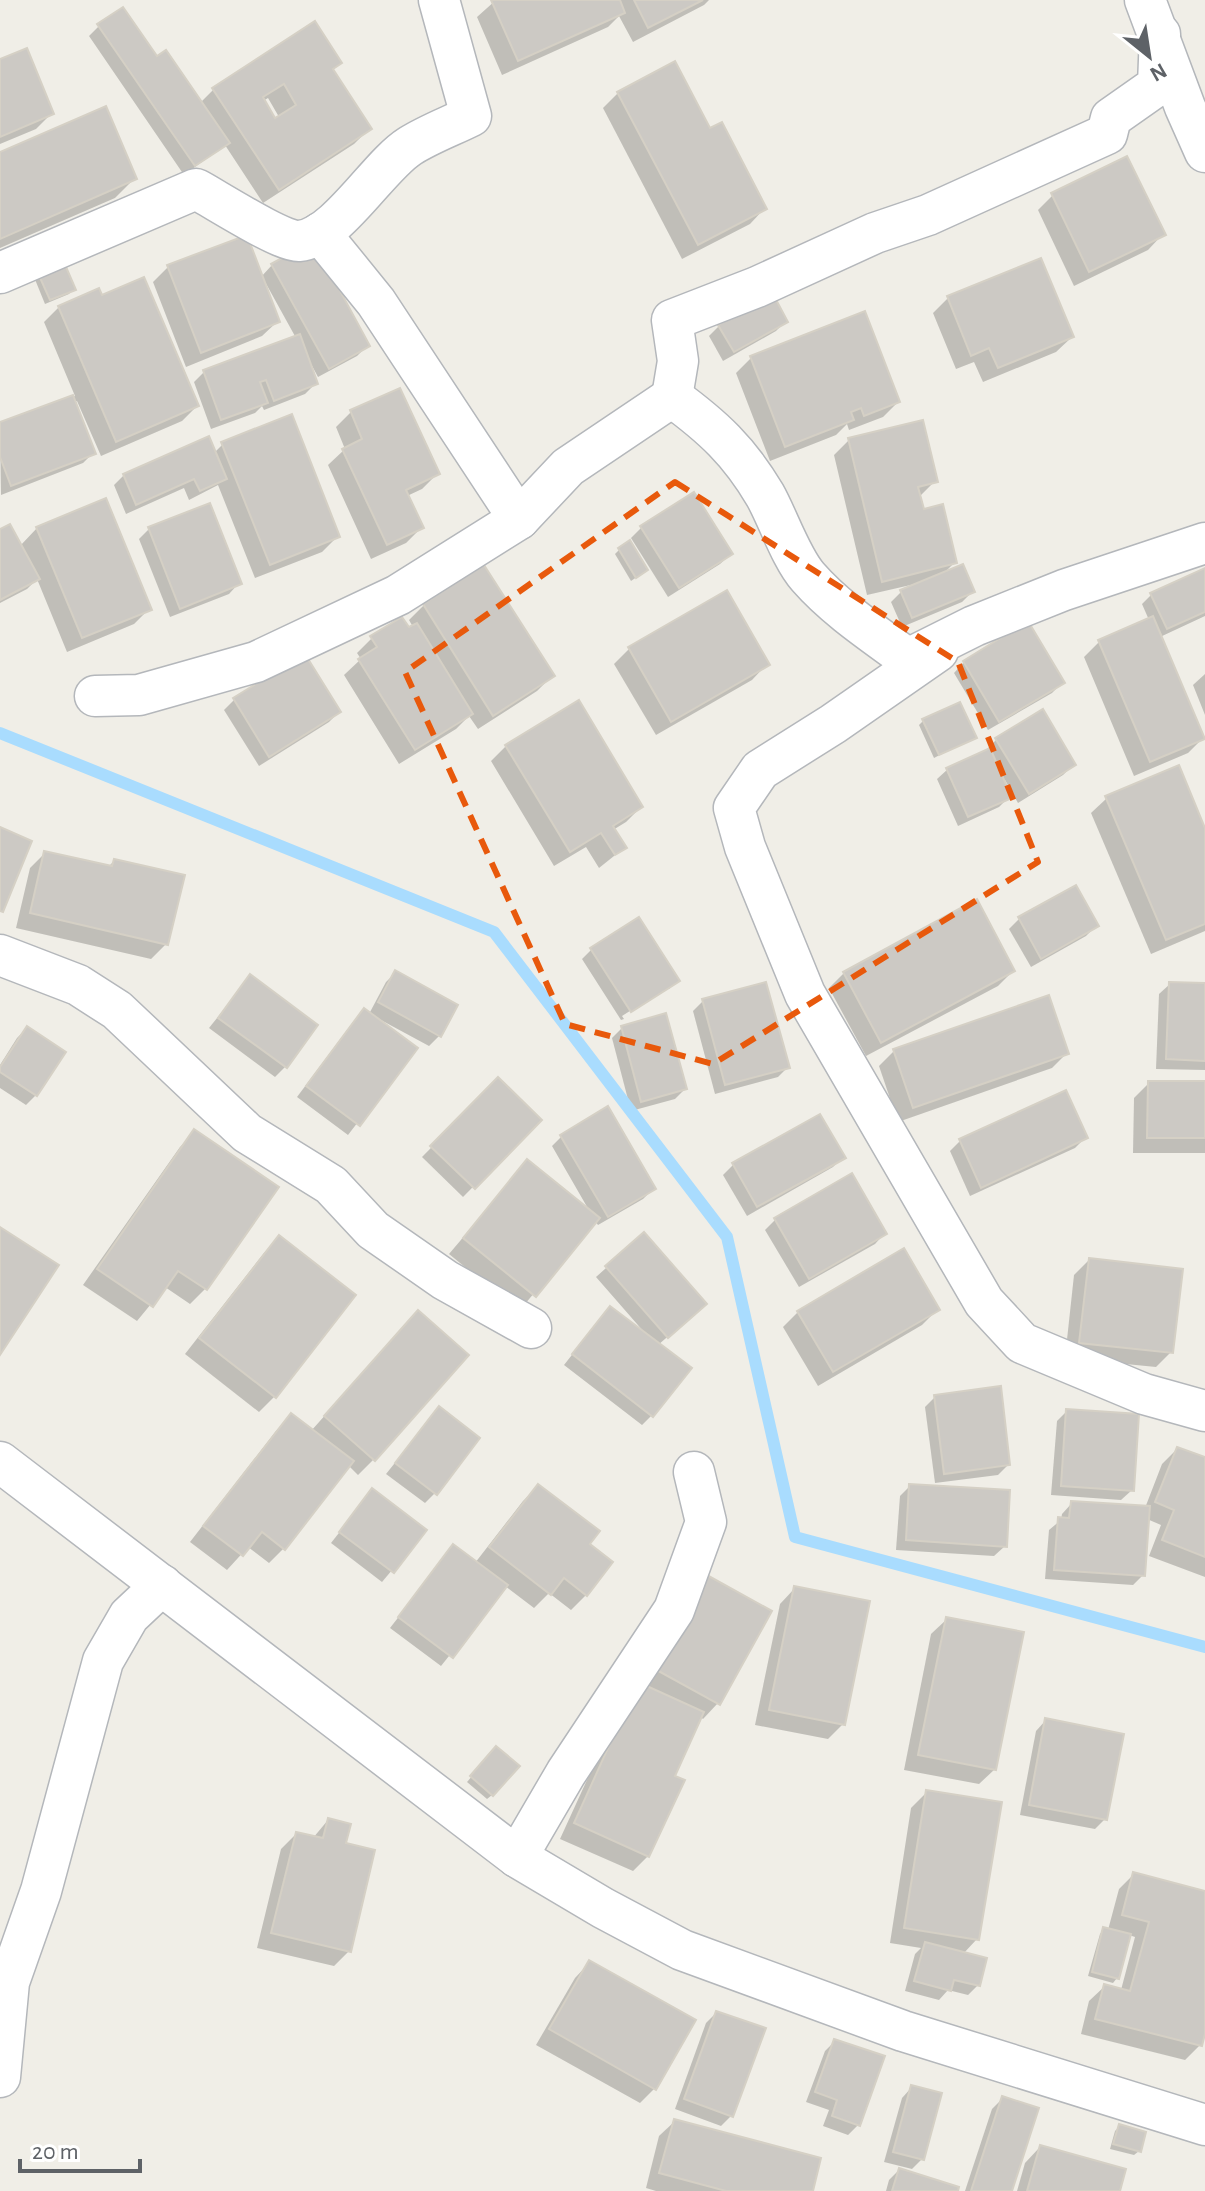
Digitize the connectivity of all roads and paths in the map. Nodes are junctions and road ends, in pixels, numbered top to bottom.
1 (439, 0) edge
2 (1153, 17) edge
3 (1185, 107) junction
4 (1107, 134) junction
5 (1205, 152) edge
6 (320, 233) junction
7 (0, 273) edge
8 (672, 397) junction
9 (519, 519) junction
10 (1205, 543) edge
11 (974, 626) junction
12 (95, 696) dead end
13 (0, 955) edge
14 (531, 1328) dead end
15 (1205, 1411) edge
16 (0, 1462) edge
17 (694, 1472) dead end
18 (162, 1585) junction
19 (517, 1857) junction
20 (0, 2077) edge
21 (1205, 2125) edge

1 - 6 street
2 - 3 street
2 - 4 street
3 - 4 street
3 - 5 street
4 - 8 street
6 - 7 street
6 - 9 street
8 - 9 street
8 - 11 street
9 - 12 street
10 - 11 street
11 - 15 street
13 - 14 street
16 - 18 street
17 - 19 street
18 - 19 street
18 - 20 street
19 - 21 street

